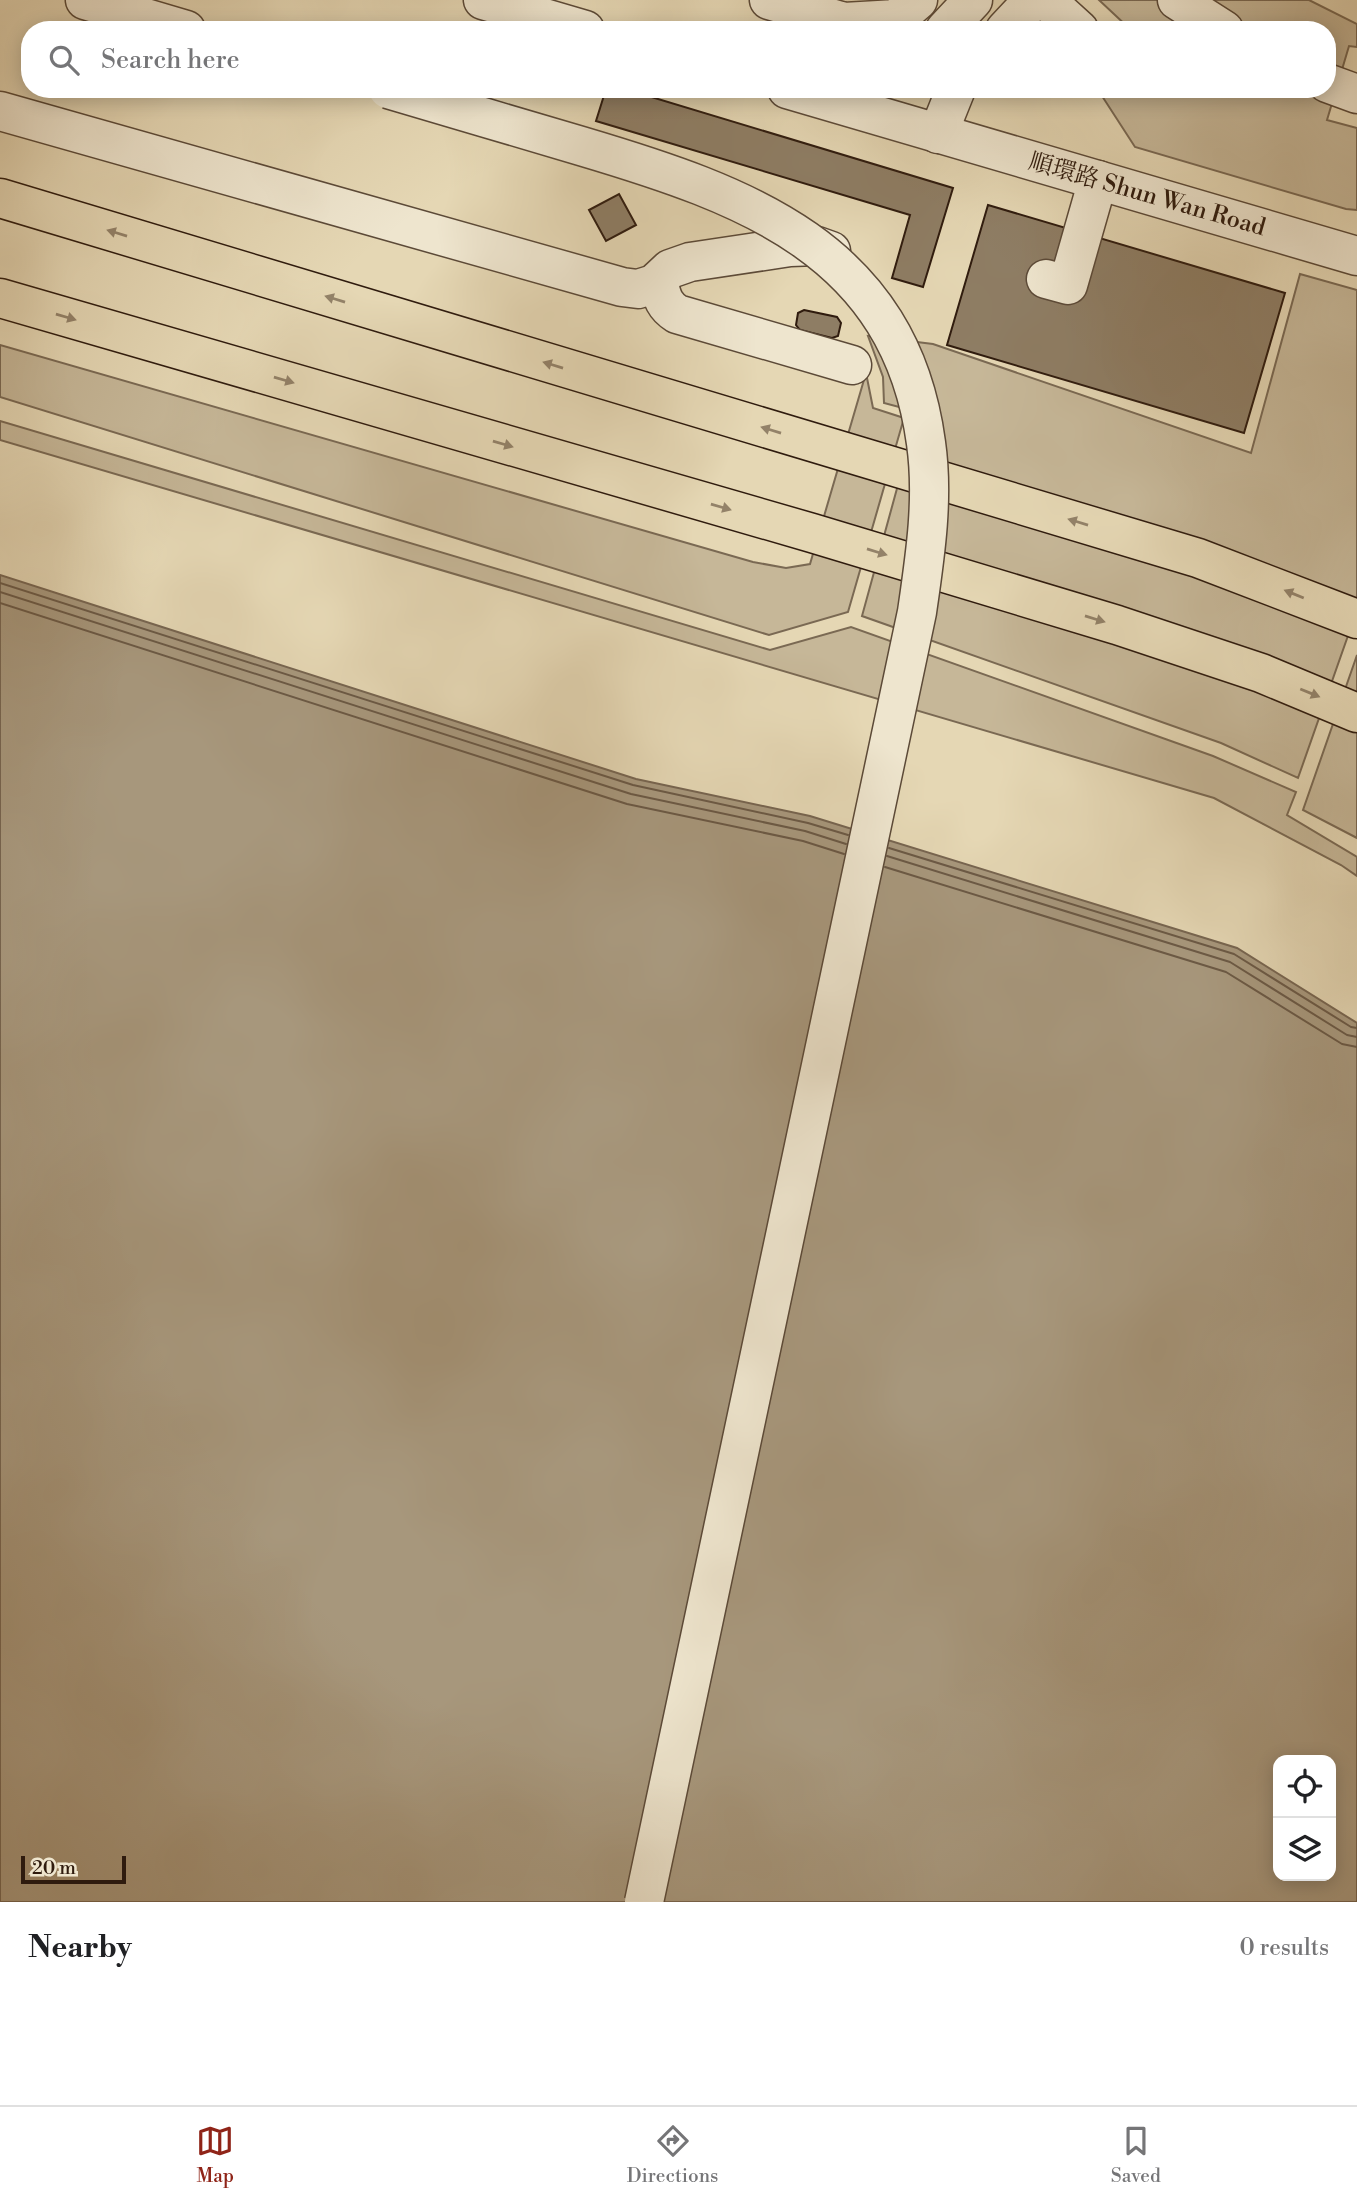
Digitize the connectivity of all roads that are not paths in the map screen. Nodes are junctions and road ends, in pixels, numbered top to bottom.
1 (85, 0) edge
2 (483, 0) edge
3 (769, 0) edge
4 (918, 0) edge
5 (973, 0) edge
6 (1033, 0) edge
7 (1046, 0) edge
8 (1177, 0) edge
9 (156, 21) edge
10 (554, 21) edge
11 (841, 21) edge
12 (861, 21) edge
13 (953, 21) edge
14 (1013, 21) edge
15 (1069, 21) edge
16 (1210, 21) edge
17 (1336, 86) edge
18 (1357, 94) edge
19 (418, 98) edge
20 (857, 98) edge
21 (952, 98) edge
22 (880, 101) edge
23 (0, 111) edge
24 (938, 134) junction
25 (1098, 180) junction
26 (0, 198) edge
27 (1357, 256) edge
28 (849, 257) dead end
29 (658, 281) junction
30 (1070, 285) dead end
31 (0, 298) edge
32 (852, 365) dead end
33 (1357, 619) edge
34 (1357, 713) edge
35 (644, 1902) edge

1 - 9 street
2 - 10 street
3 - 11 street
4 - 12 street
5 - 13 street
6 - 14 street
7 - 15 street
8 - 16 street
17 - 18 street
19 - 35 street, bridge
20 - 22 street, 順環路 Shun Wan Road
21 - 24 street
22 - 24 street, 順環路 Shun Wan Road
23 - 29 street
24 - 25 street, 順環路 Shun Wan Road
25 - 27 street, 順環路 Shun Wan Road
25 - 30 street
33 -> 26 highway
28 - 29 street
29 - 32 street
31 -> 34 highway

